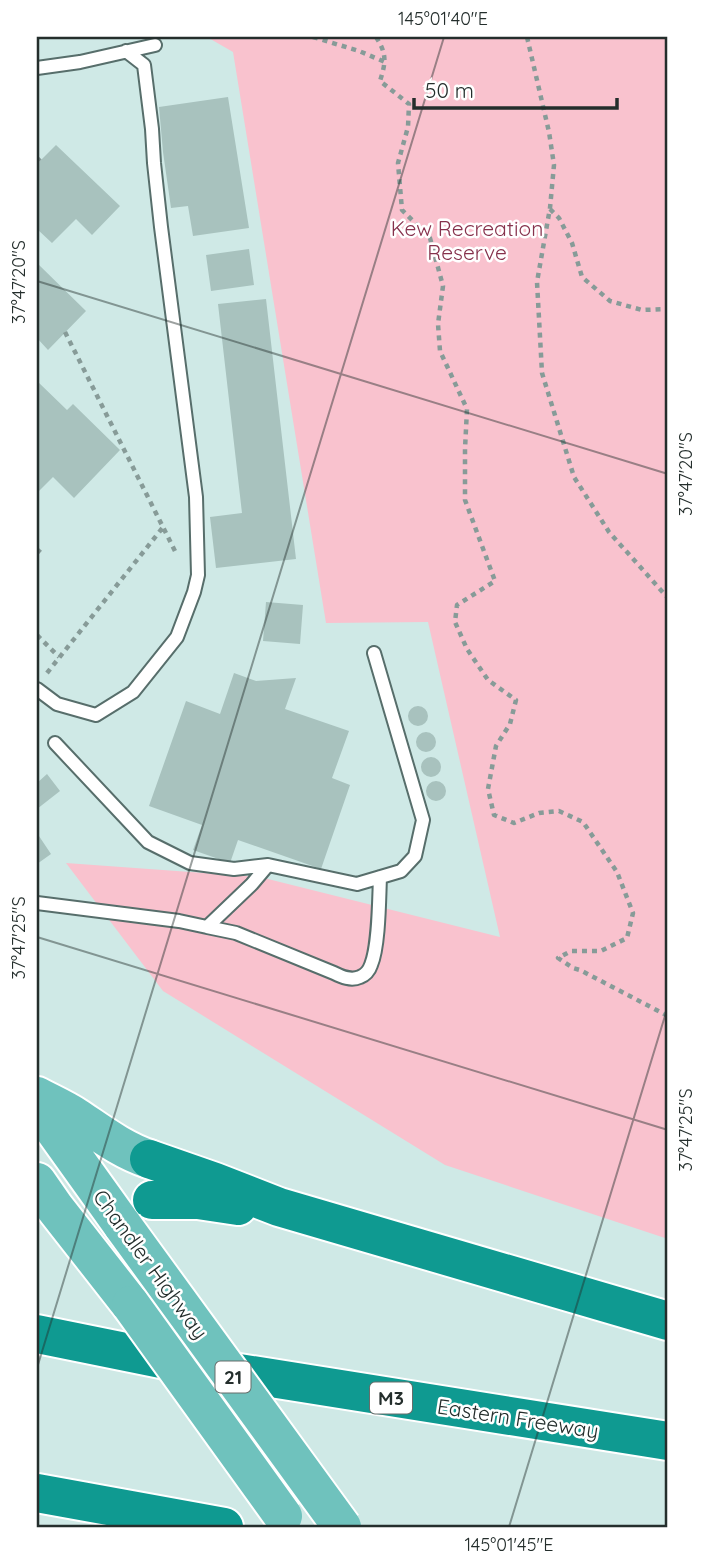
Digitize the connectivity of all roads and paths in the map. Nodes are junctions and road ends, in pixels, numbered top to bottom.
1 (313, 37) edge
2 (376, 37) edge
3 (527, 37) edge
4 (155, 44) dead end
5 (125, 51) junction
6 (386, 62) junction
7 (37, 68) edge
8 (550, 208) junction
9 (668, 309) edge
10 (65, 332) dead end
11 (164, 526) junction
12 (43, 546) dead end
13 (37, 553) edge
14 (194, 592) junction
15 (668, 598) edge
16 (37, 635) edge
17 (374, 653) dead end
18 (59, 657) junction
19 (44, 676) dead end
20 (37, 689) edge
21 (55, 743) dead end
22 (268, 865) junction
23 (380, 877) junction
24 (37, 903) edge
25 (207, 927) junction
26 (668, 1016) edge
27 (37, 1098) edge
28 (149, 1158) joint
29 (46, 1195) edge
30 (152, 1200) joint
31 (279, 1208) junction
32 (116, 1222) junction
33 (131, 1305) junction
34 (668, 1321) edge
35 (37, 1334) edge
36 (668, 1441) edge
37 (37, 1493) edge
38 (223, 1527) edge
39 (291, 1527) edge
40 (342, 1527) edge

1 - 6 path
2 - 6 path
3 - 8 path
4 - 5 lane
5 - 7 lane
5 - 14 lane
6 - 26 path
8 - 9 path
8 - 15 path
10 - 11 path
11 - 14 path
11 - 18 path
12 - 13 path
14 - 20 lane
16 - 18 path
17 - 23 lane
18 - 19 path
21 - 22 lane
22 - 23 lane
22 - 25 lane
23 - 25 lane
24 - 25 lane
27 - 28 main road
27 - 32 main road, Chandler Highway / 21
28 - 31 highway
29 - 33 main road, Chandler Highway / 21
30 - 31 highway
30 - 32 main road
31 - 34 highway
32 - 33 main road
32 - 40 main road, Chandler Highway / 21, bridge
33 - 39 main road, Chandler Highway / 21, bridge
35 - 36 highway, Eastern Freeway / M3
37 - 38 highway

